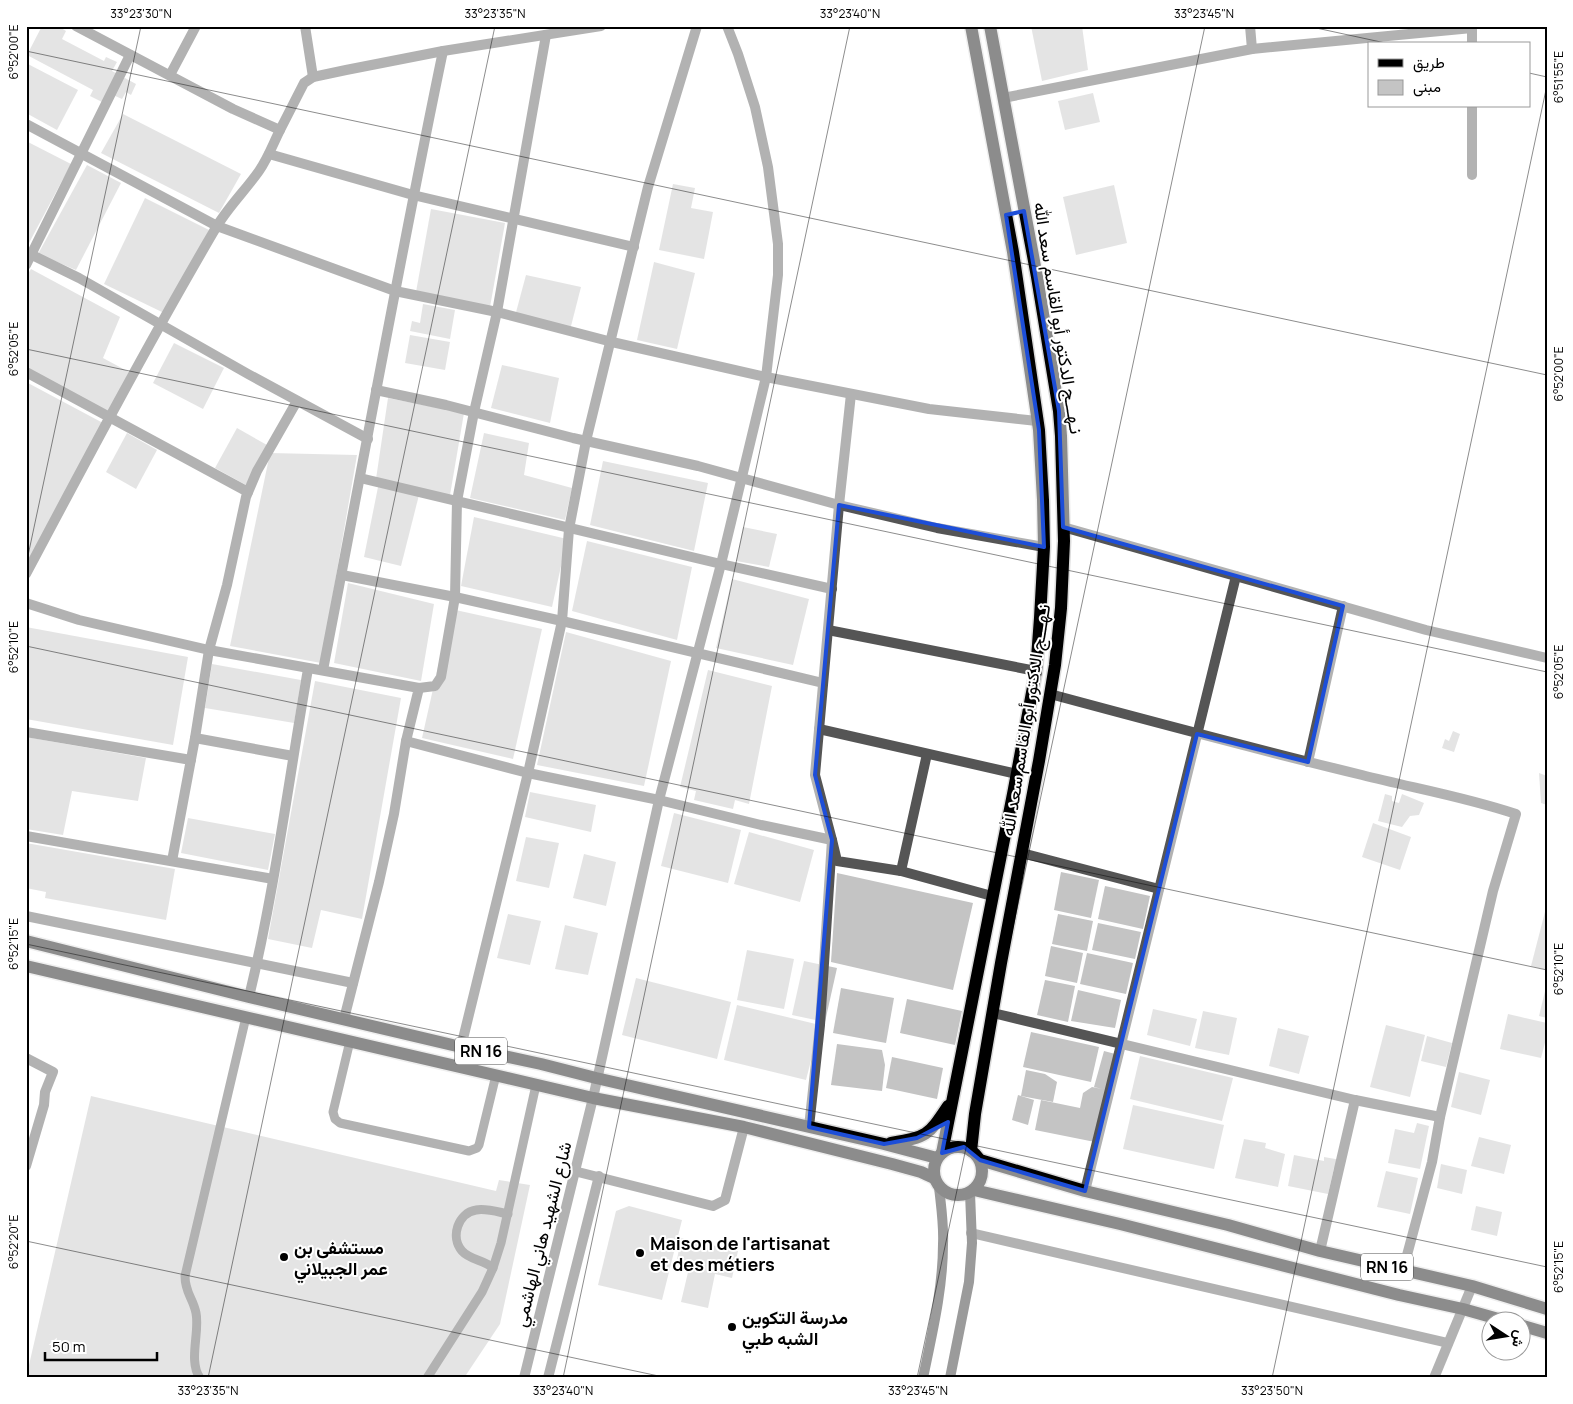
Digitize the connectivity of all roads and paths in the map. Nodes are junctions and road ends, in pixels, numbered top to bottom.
1 (76, 26) edge
2 (196, 26) edge
3 (305, 26) edge
4 (601, 26) edge
5 (696, 26) edge
6 (727, 26) edge
7 (971, 26) edge
8 (990, 26) edge
9 (1250, 26) edge
10 (1472, 27) edge
11 (546, 34) junction
12 (1472, 42) edge
13 (1252, 49) junction
14 (443, 51) junction
15 (130, 55) junction
16 (170, 75) junction
17 (313, 77) junction
18 (1003, 98) junction
19 (1472, 108) edge
20 (26, 124) edge
21 (280, 130) junction
22 (82, 154) junction
23 (269, 154) junction
24 (1472, 175) dead end
25 (413, 195) junction
26 (1024, 211) junction
27 (1006, 214) junction
28 (513, 219) junction
29 (217, 226) junction
30 (634, 246) junction
31 (29, 253) edge
32 (26, 265) edge
33 (395, 291) junction
34 (496, 312) junction
35 (160, 323) junction
36 (612, 342) junction
37 (26, 372) edge
38 (766, 377) junction
39 (376, 390) junction
40 (852, 394) junction
41 (297, 401) junction
42 (474, 412) junction
43 (109, 417) junction
44 (1037, 421) junction
45 (368, 439) junction
46 (586, 441) junction
47 (360, 478) junction
48 (740, 479) junction
49 (248, 492) junction
50 (457, 501) junction
51 (839, 506) junction
52 (1063, 527) junction
53 (569, 529) junction
54 (1044, 548) junction
55 (721, 564) junction
56 (26, 574) edge
57 (342, 575) junction
58 (1236, 576) junction
59 (832, 589) junction
60 (455, 597) junction
61 (26, 603) edge
62 (1343, 606) junction
63 (562, 621) junction
64 (828, 630) junction
65 (209, 650) junction
66 (696, 654) junction
67 (1547, 658) edge
68 (308, 669) junction
69 (323, 670) junction
70 (1036, 671) junction
71 (823, 683) junction
72 (419, 688) junction
73 (1050, 694) junction
74 (819, 728) junction
75 (26, 732) edge
76 (1197, 734) junction
77 (195, 738) junction
78 (406, 741) junction
79 (927, 754) junction
80 (293, 756) junction
81 (191, 760) junction
82 (1308, 762) junction
83 (528, 773) junction
84 (1017, 774) junction
85 (659, 800) junction
86 (26, 836) edge
87 (832, 840) junction
88 (1022, 853) junction
89 (172, 861) junction
90 (901, 871) junction
91 (273, 880) junction
92 (1159, 889) junction
93 (992, 896) junction
94 (26, 916) edge
95 (26, 941) edge
96 (257, 963) junction
97 (26, 966) edge
98 (353, 983) junction
99 (249, 997) junction
100 (993, 1013) junction
101 (246, 1017) junction
102 (344, 1019) junction
103 (350, 1041) junction
104 (1121, 1043) junction
105 (461, 1047) junction
106 (26, 1058) edge
107 (541, 1064) junction
108 (496, 1075) junction
109 (596, 1078) junction
110 (536, 1085) junction
111 (593, 1098) junction
112 (952, 1100) junction
113 (1354, 1100) junction
114 (1440, 1117) junction
115 (744, 1127) junction
116 (809, 1127) junction
117 (884, 1144) junction
118 (976, 1155) junction
119 (939, 1156) junction
120 (26, 1166) edge
121 (574, 1171) junction
122 (599, 1176) junction
123 (937, 1182) junction
124 (1085, 1190) junction
125 (972, 1191) junction
126 (508, 1214) junction
127 (971, 1233) junction
128 (1320, 1251) junction
129 (493, 1268) junction
130 (1403, 1270) junction
131 (1472, 1286) junction
132 (1463, 1309) junction
133 (1547, 1309) edge
134 (1480, 1314) edge
135 (1530, 1328) edge
136 (1547, 1333) edge
137 (1448, 1343) junction
138 (525, 1377) edge
139 (200, 1378) edge
140 (427, 1378) edge
141 (548, 1378) edge
142 (923, 1378) edge
143 (950, 1378) edge
144 (1434, 1378) edge

1 - 15 street
2 - 16 street
3 - 17 street
4 - 11 street
5 - 30 street
6 - 38 street, شارع الشهيد هاني الهاشمي
7 - 27 main road, نـهـــج الدكتور أبو القاسم سعد الله
8 - 18 main road, نـهـــج الدكتور أبو القاسم سعد الله
9 - 13 street
10 - 12 street
10 - 13 street
11 - 14 street
11 - 28 street
13 - 18 street
14 - 17 street
14 - 25 street
15 - 16 street
15 - 22 street
16 - 21 street
17 - 21 street
18 - 26 main road, نـهـــج الدكتور أبو القاسم سعد الله
19 - 24 street
20 - 22 street
21 - 23 street
22 - 29 street
22 - 31 street
23 - 25 street
23 - 29 street
25 - 28 street
25 - 33 street
26 - 27 main road
26 - 52 main road, نـهـــج الدكتور أبو القاسم سعد الله
27 - 44 main road, نـهـــج الدكتور أبو القاسم سعد الله
28 - 30 street
28 - 34 street
29 - 33 street
29 - 35 street
30 - 36 street
31 - 32 street
31 - 35 street
33 - 34 street
33 - 39 street
34 - 36 street
34 - 42 street
35 - 41 street
35 - 43 street
36 - 38 street
36 - 46 street
37 - 43 street
38 - 40 street
38 - 48 street, شارع الشهيد هاني الهاشمي
39 - 42 street
39 - 45 street
40 - 44 street
40 - 51 street
41 - 45 street
41 - 49 street
42 - 46 street
42 - 50 street
43 - 49 street
43 - 56 street
44 - 54 main road, نـهـــج الدكتور أبو القاسم سعد الله
45 - 47 street
46 - 48 street
46 - 53 street
47 - 50 street
47 - 57 street
48 - 51 street
48 - 55 street, شارع الشهيد هاني الهاشمي
49 - 65 street
50 - 53 street
50 - 60 street
51 - 54 street
51 - 59 street
52 - 58 street
52 - 73 main road, نـهـــج الدكتور أبو القاسم سعد الله
53 - 55 street
53 - 63 street
54 - 70 main road, نـهـــج الدكتور أبو القاسم سعد الله
55 - 59 street
55 - 66 street, شارع الشهيد هاني الهاشمي
57 - 60 street
57 - 69 street
58 - 62 street
58 - 76 street
59 - 64 street
60 - 63 street
60 - 72 street
61 - 65 street
62 - 67 street
62 - 82 street
63 - 66 street
63 - 83 street
64 - 70 street
64 - 71 street
65 - 68 street
65 - 77 street
66 - 71 street
66 - 85 street, شارع الشهيد هاني الهاشمي
68 - 69 street
68 - 80 street
69 - 72 street
70 - 84 main road, نـهـــج الدكتور أبو القاسم سعد الله
71 - 74 street
72 - 78 street
73 - 76 street
73 - 88 main road, نـهـــج الدكتور أبو القاسم سعد الله
74 - 79 street
74 - 87 street
75 - 81 street
76 - 82 street
76 - 92 street
77 - 80 street
77 - 81 street
78 - 83 street
78 - 98 street
79 - 84 street
79 - 90 street
80 - 91 street
81 - 89 street
82 - 114 street
83 - 85 street
83 - 105 street
84 - 93 main road, نـهـــج الدكتور أبو القاسم سعد الله
85 - 87 street
85 - 109 street, شارع الشهيد هاني الهاشمي
86 - 89 street
87 - 90 street
87 - 116 street
88 - 92 street
88 - 100 main road, نـهـــج الدكتور أبو القاسم سعد الله
89 - 91 street
90 - 93 street
91 - 96 street
92 - 104 street
93 - 112 main road, نـهـــج الدكتور أبو القاسم سعد الله
94 - 96 street
95 - 99 main road, RN 16
96 - 98 street
96 - 99 street
97 - 101 main road, RN 16
98 - 102 street
99 - 102 main road, RN 16
100 - 104 street
100 - 118 main road, نـهـــج الدكتور أبو القاسم سعد الله
101 - 103 main road, RN 16
101 - 139 lane
102 - 105 main road, RN 16
103 - 108 main road, RN 16
103 - 108 lane
104 - 113 street
104 - 124 street
105 - 107 main road, RN 16
106 - 120 street
107 - 109 main road, RN 16
107 - 110 main road
108 - 110 main road, RN 16
109 - 111 street, شارع الشهيد هاني الهاشمي
109 - 116 main road, RN 16
110 - 111 main road, RN 16
110 - 126 lane
111 - 115 main road, RN 16
111 - 121 street, شارع الشهيد هاني الهاشمي
112 - 117 main road
112 - 119 main road, نـهـــج الدكتور أبو القاسم سعد الله
113 - 114 street
113 - 128 street
114 - 130 street
115 - 122 street
115 - 123 main road, RN 16
116 - 117 main road, RN 16
117 - 119 main road, RN 16
118 - 119 main road
118 - 124 main road, RN 16
118 - 125 main road
119 - 123 main road
121 - 122 street
121 - 138 street, شارع الشهيد هاني الهاشمي
122 - 141 street
123 - 125 main road
123 - 142 main road
124 - 128 main road, RN 16
125 - 127 main road
125 - 132 main road, RN 16
126 - 129 lane
126 - 129 lane
127 - 137 street
127 - 143 main road
128 - 130 main road, RN 16
129 - 140 lane
130 - 131 main road, RN 16
131 - 132 street
131 - 133 main road, RN 16
132 - 134 main road, RN 16
132 - 137 street
135 - 136 main road
137 - 144 street

